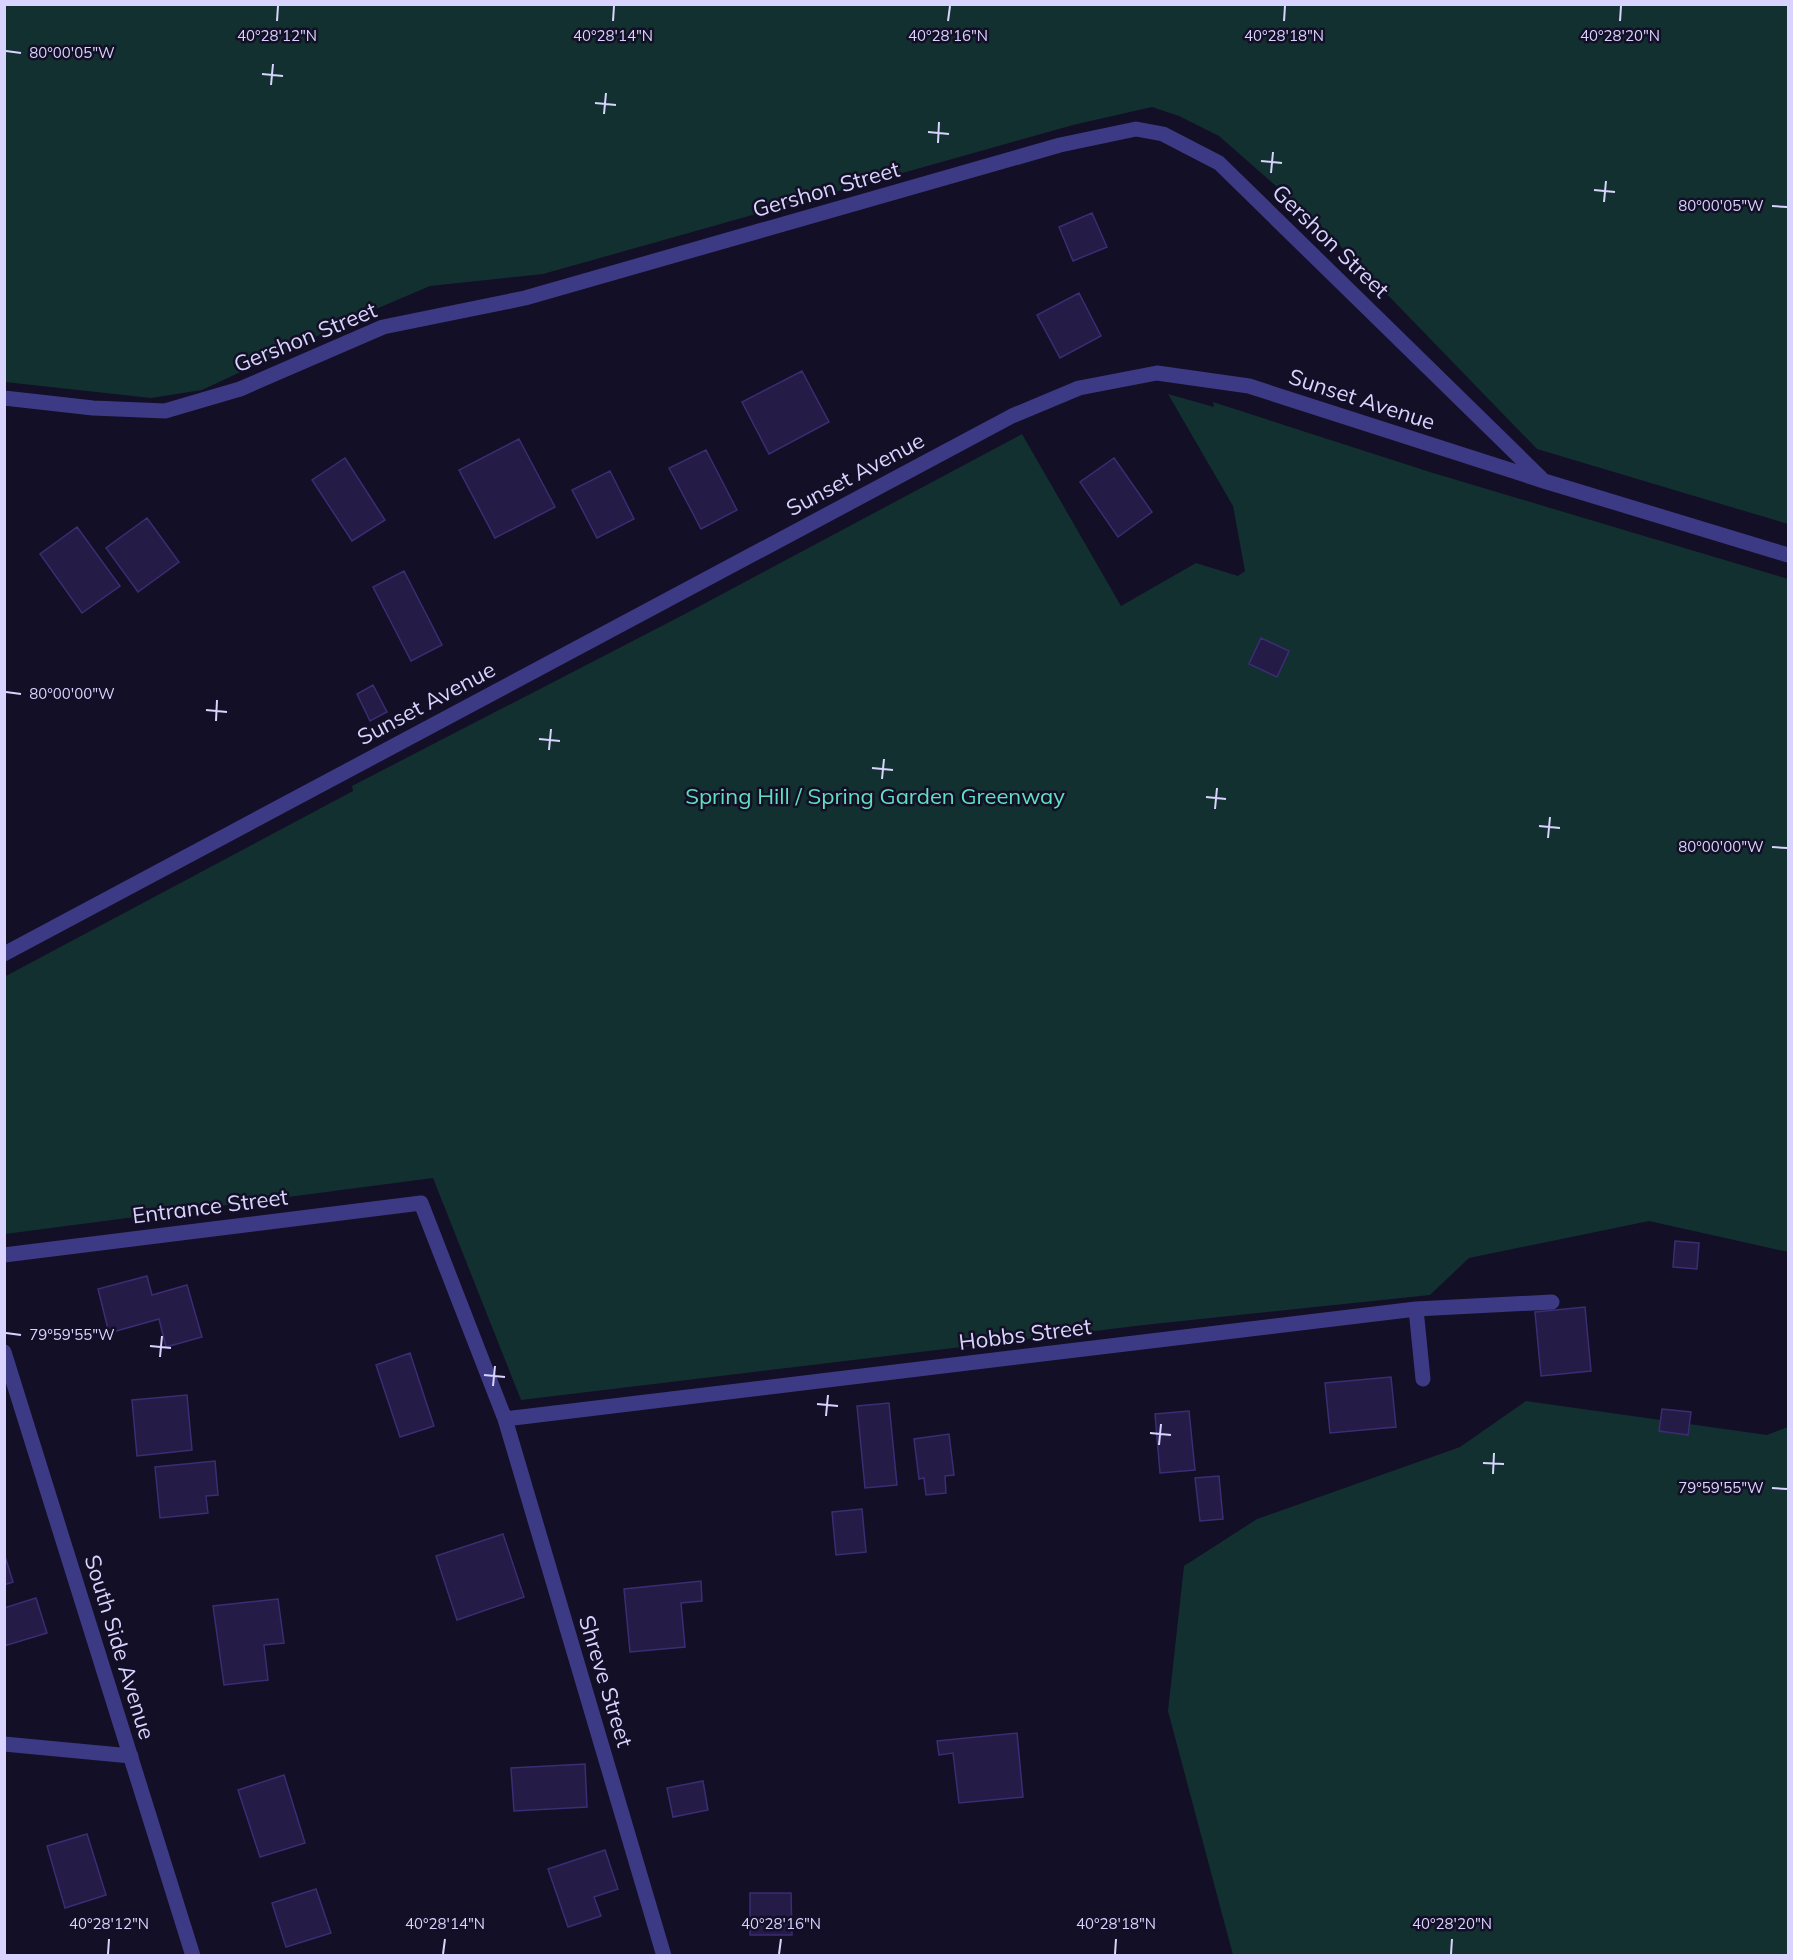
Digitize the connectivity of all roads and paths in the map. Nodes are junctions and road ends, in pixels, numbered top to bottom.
1 (4, 398) edge
2 (1544, 481) junction
3 (1788, 555) edge
4 (4, 954) edge
5 (421, 1203) joint
6 (4, 1255) edge
7 (1552, 1302) dead end
8 (1416, 1309) junction
9 (4, 1352) edge
10 (1423, 1379) dead end
11 (505, 1419) junction
12 (4, 1744) edge
13 (130, 1756) junction
14 (193, 1956) edge
15 (664, 1956) edge

1 - 2 street, Gershon Street
2 - 3 street, Sunset Avenue
2 - 4 street, Sunset Avenue
5 - 6 street, Entrance Street
5 - 11 street, Shreve Street
7 - 8 street, Hobbs Street
8 - 10 street
8 - 11 street, Hobbs Street
9 - 13 street, South Side Avenue
11 - 15 street, Shreve Street
12 - 13 street
13 - 14 street, South Side Avenue

